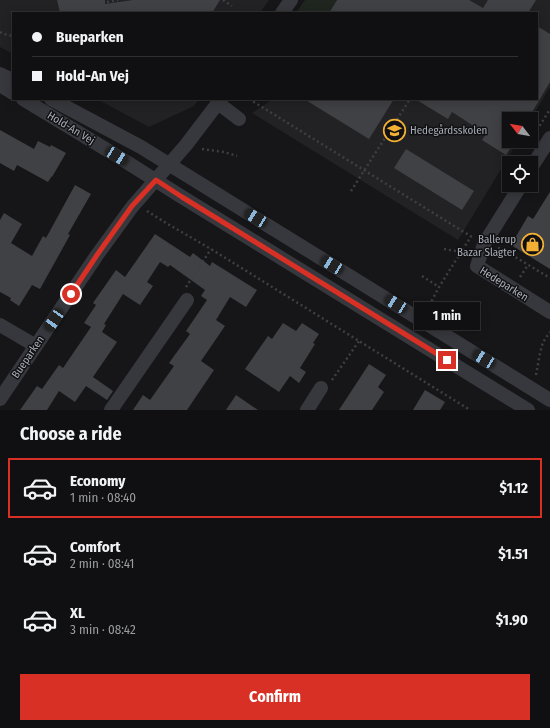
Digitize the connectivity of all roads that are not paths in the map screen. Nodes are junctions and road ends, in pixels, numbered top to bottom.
1 (291, 0) edge
2 (283, 12) edge
3 (0, 74) edge
4 (12, 80) edge
5 (0, 85) edge
6 (12, 92) edge
7 (25, 100) edge
8 (53, 100) edge
9 (219, 101) edge
10 (239, 118) dead end
11 (550, 138) edge
12 (538, 157) edge
13 (169, 164) junction
14 (156, 180) junction
15 (517, 192) edge
16 (187, 300) road end
17 (550, 312) edge
18 (0, 325) edge
19 (36, 346) junction
20 (321, 388) road end
21 (0, 399) edge
22 (550, 400) edge
23 (111, 410) edge
24 (307, 410) edge
25 (528, 410) edge

1 - 2 street
3 - 4 street
5 - 6 street
7 - 14 street, Hold-An Vej
8 - 13 street, Hold-An Vej
9 - 10 street
9 - 13 street, Bueparken
11 - 12 street
13 - 14 street, Bueparken
13 - 22 street, Hold-An Vej
14 - 19 street, Bueparken
14 - 25 street, Hold-An Vej
15 - 17 street, Hedeparken
16 - 23 street
18 - 19 street
19 - 21 street, Bueparken
20 - 24 street

